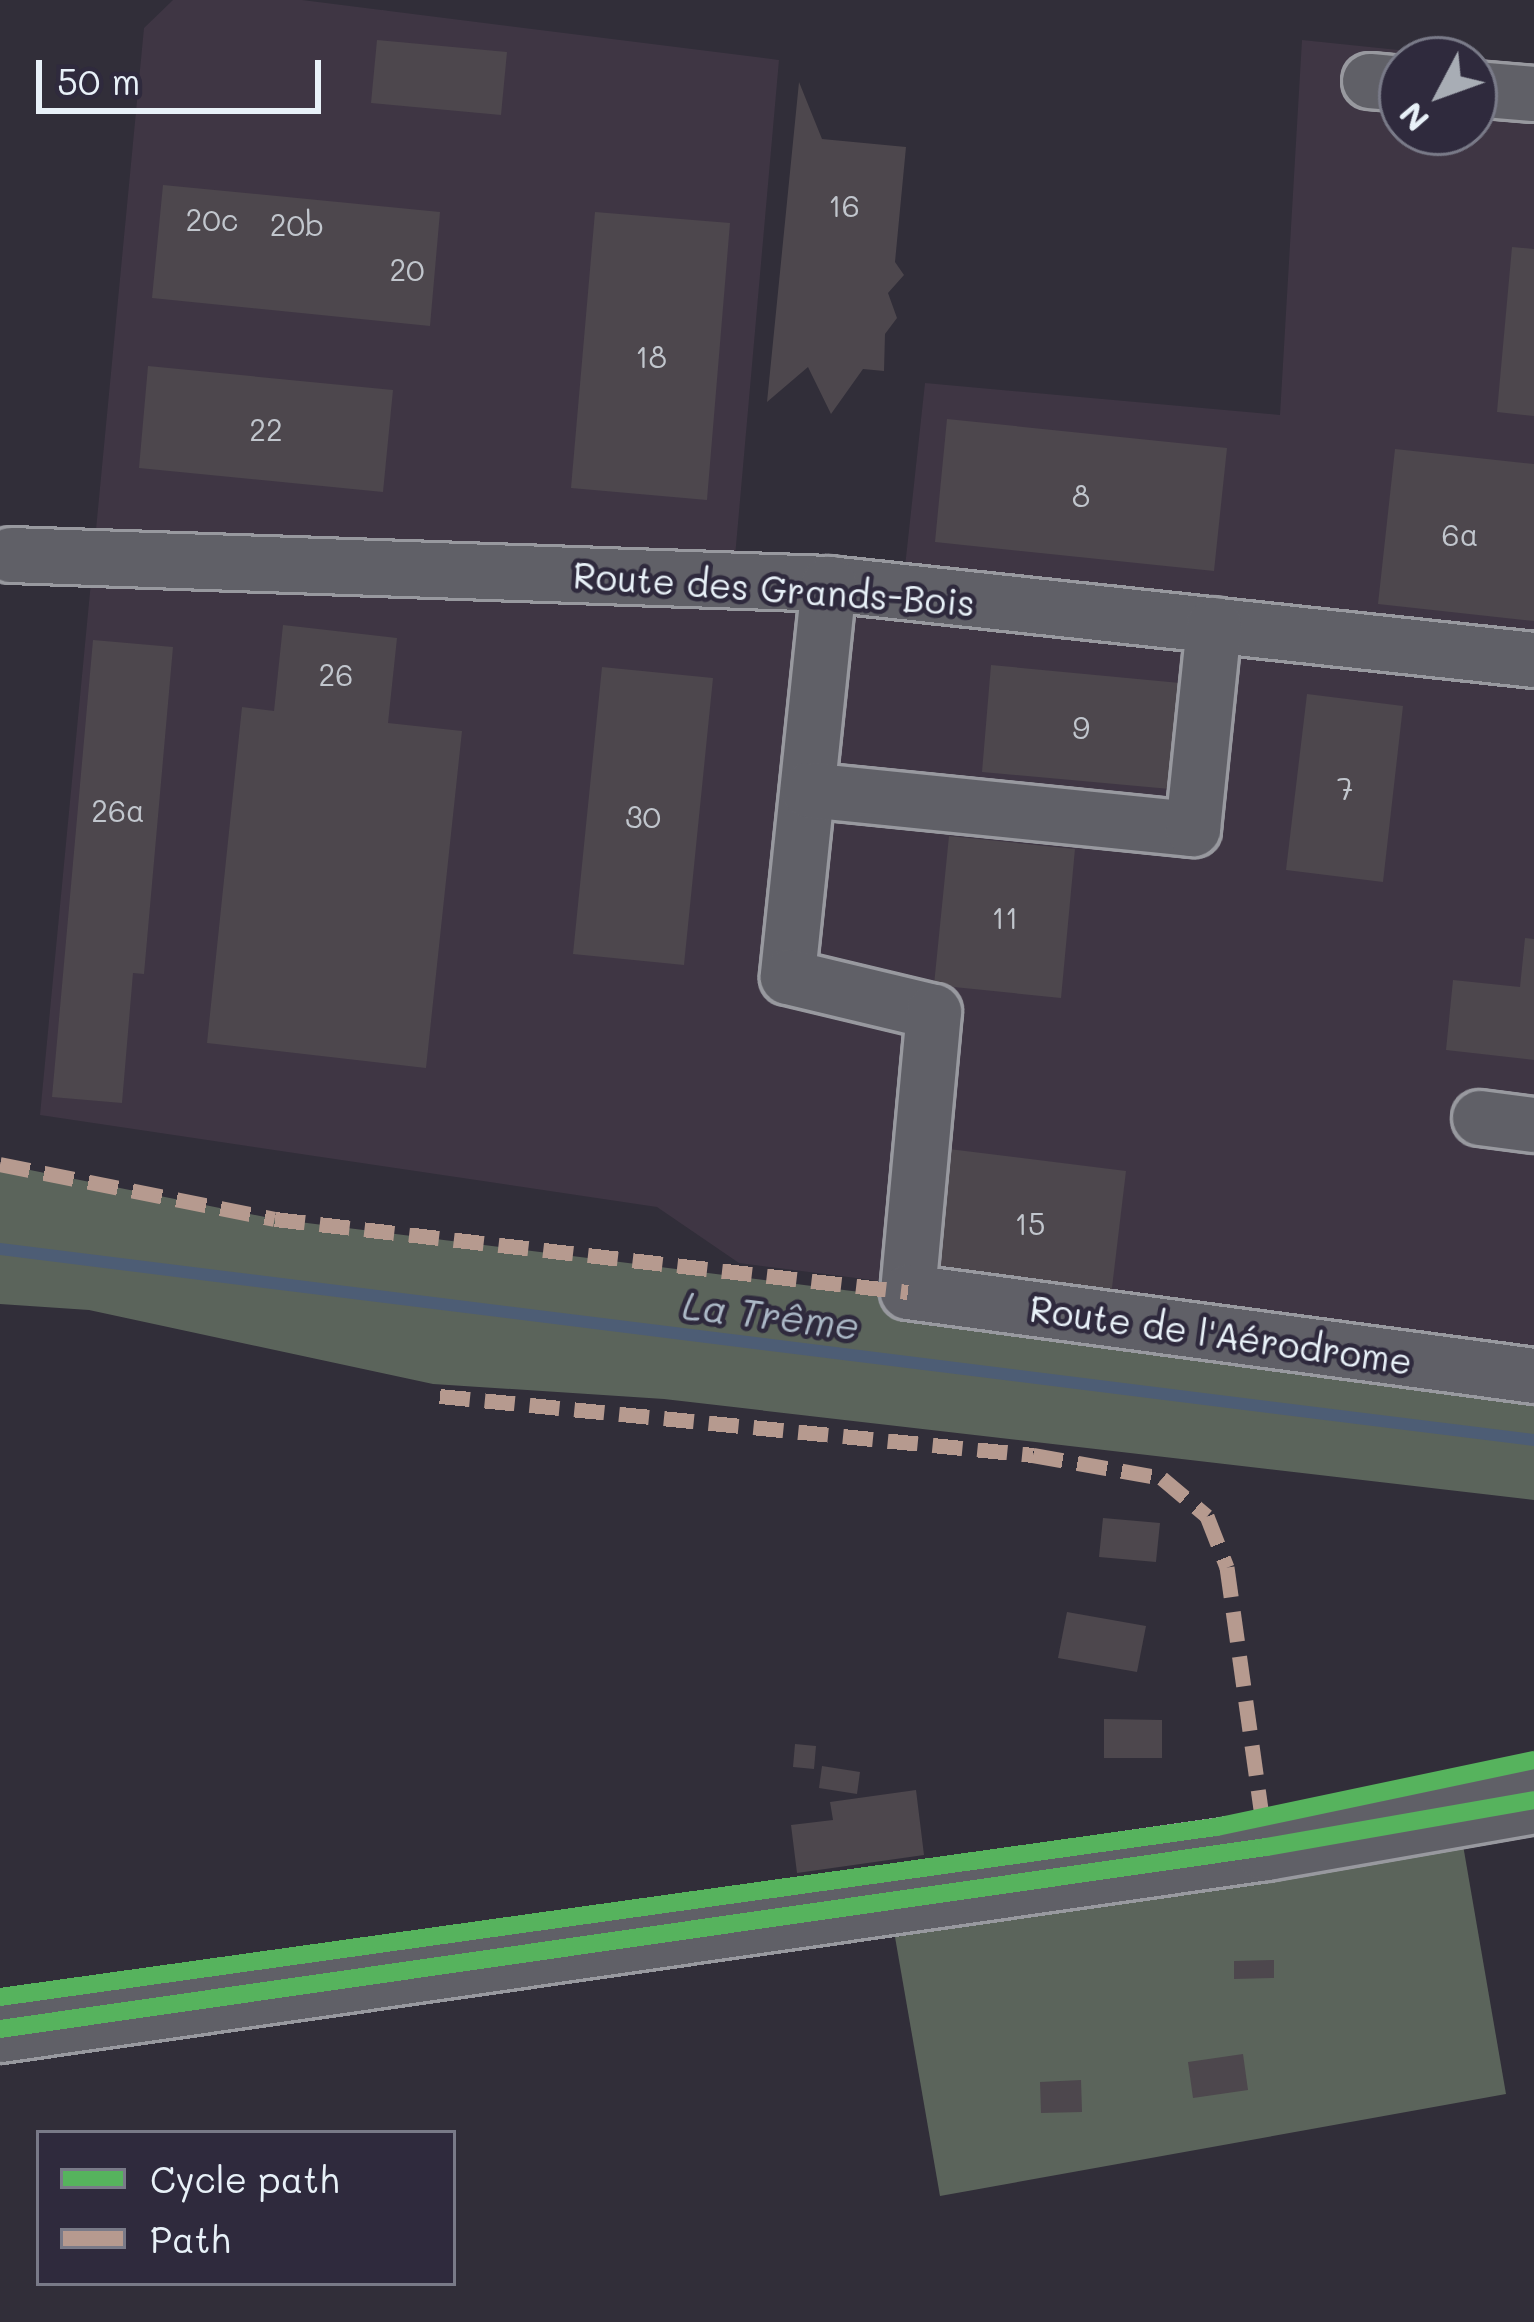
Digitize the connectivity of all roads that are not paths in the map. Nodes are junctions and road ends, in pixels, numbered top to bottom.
1 (1498, 91) edge
2 (1534, 94) edge
3 (11, 554) dead end
4 (829, 584) junction
5 (1214, 625) junction
6 (1534, 660) edge
7 (808, 790) junction
8 (1480, 1118) dead end
9 (1534, 1125) edge
10 (1534, 1376) edge
11 (1534, 1800) edge
12 (0, 2029) edge

1 - 2 street
3 - 4 street, Route des Grands-Bois
4 - 5 street, Route des Grands-Bois
4 - 7 street
5 - 6 street, Route des Grands-Bois
5 - 7 street
7 - 10 street, Route de l'Aérodrome
8 - 9 street
11 - 12 main road

